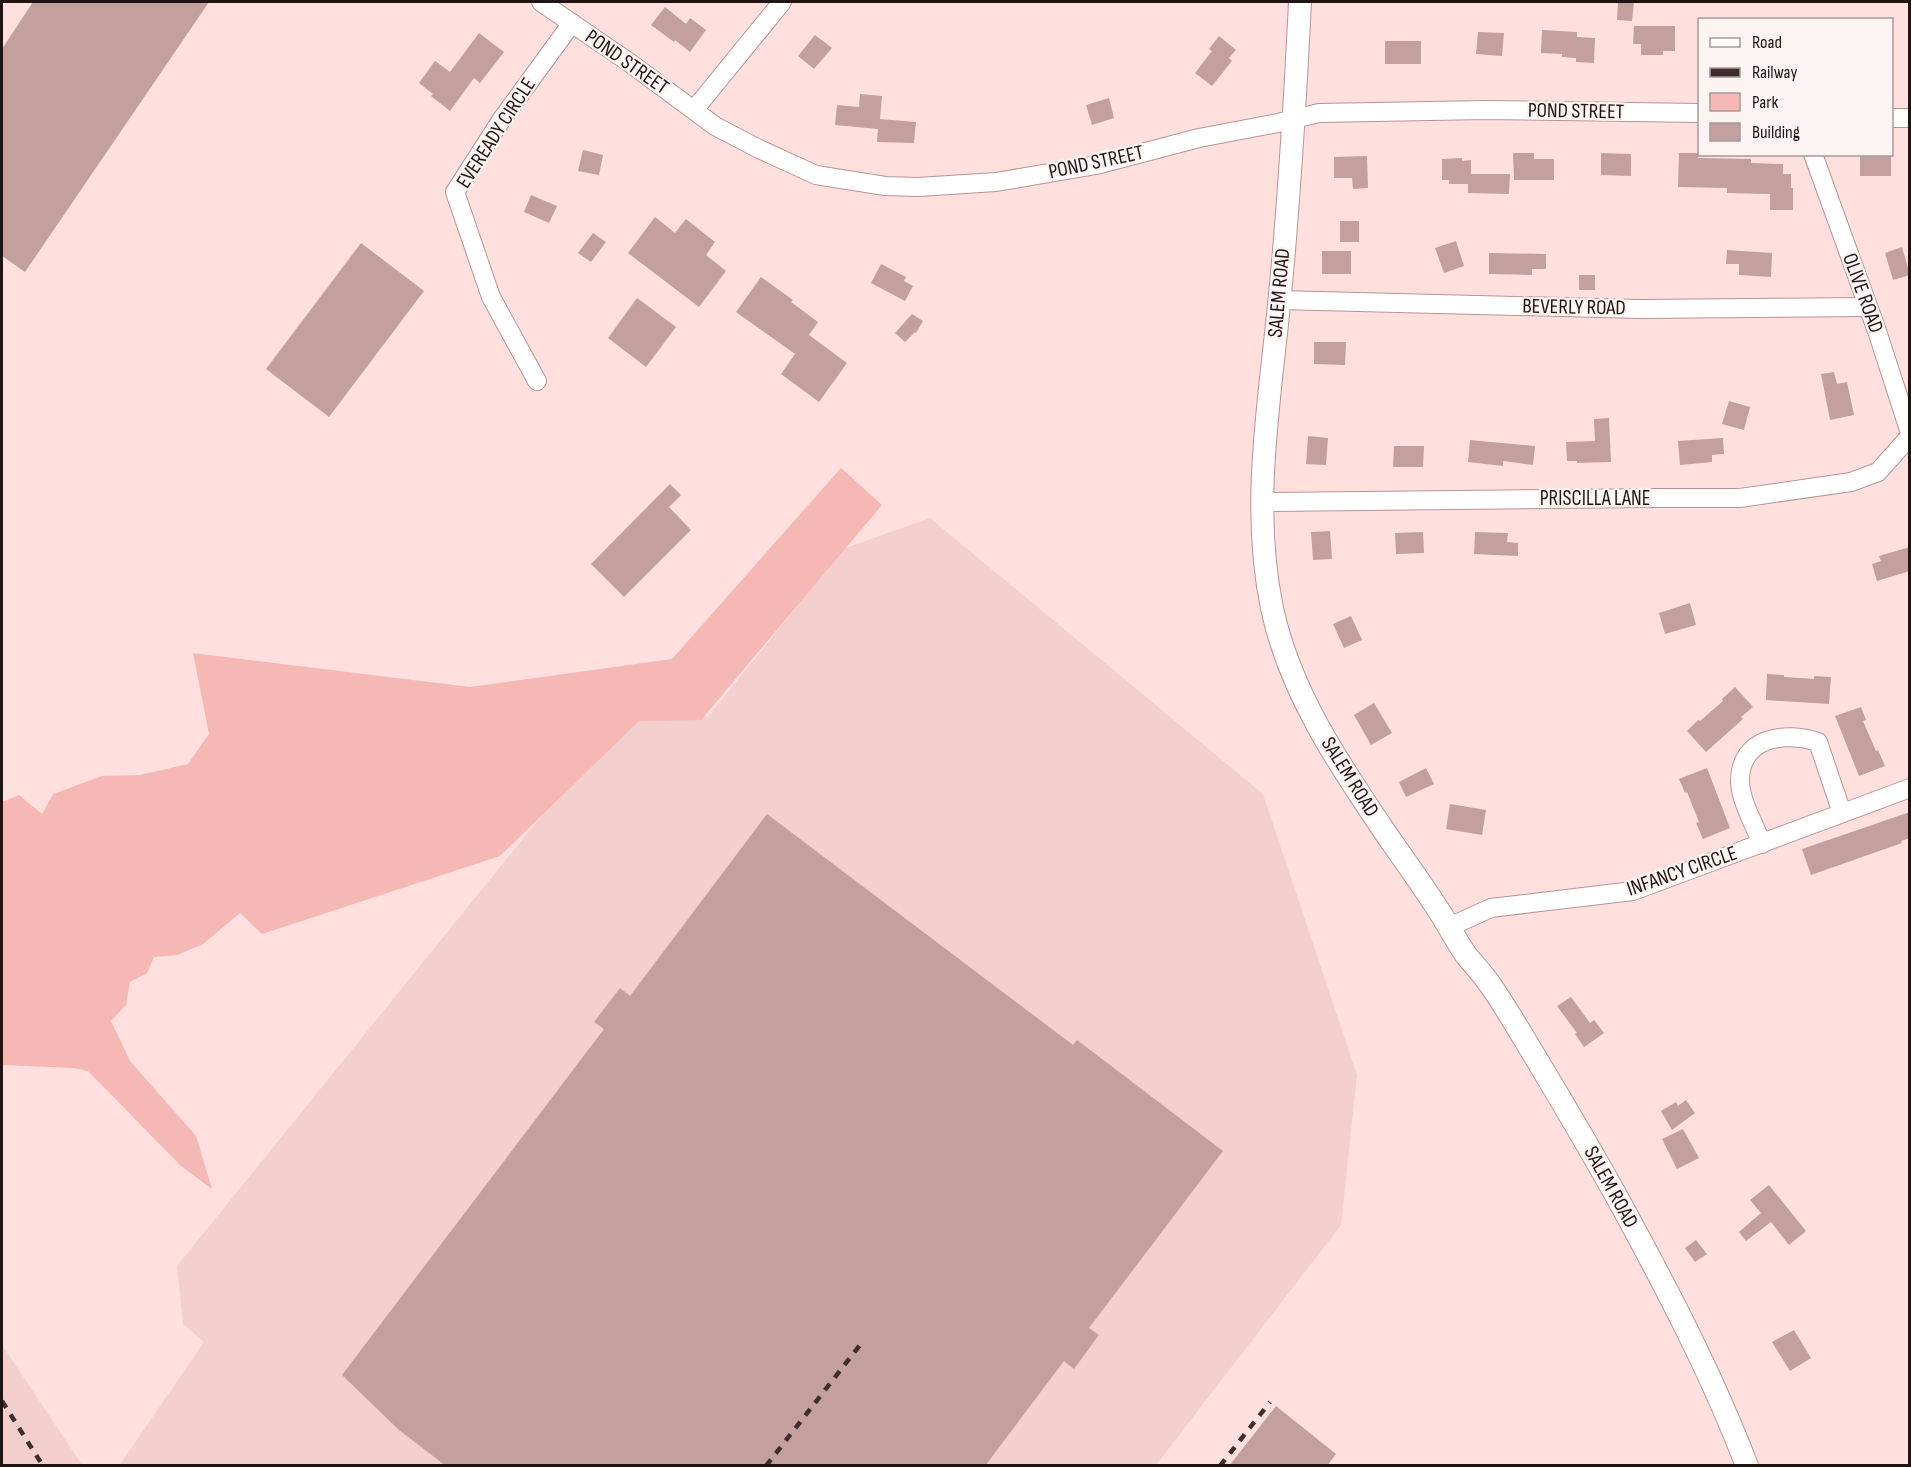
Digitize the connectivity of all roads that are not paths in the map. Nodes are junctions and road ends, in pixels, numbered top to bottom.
1 (541, 2) edge
2 (782, 2) edge
3 (1300, 2) edge
4 (572, 23) junction
5 (694, 110) junction
6 (1698, 113) edge
7 (1893, 118) edge
8 (1910, 118) edge
9 (1293, 119) junction
10 (1814, 156) edge
11 (1280, 300) junction
12 (1868, 307) junction
13 (537, 381) dead end
14 (1910, 435) edge
15 (1262, 502) junction
16 (1910, 788) edge
17 (1842, 813) junction
18 (1762, 844) junction
19 (1449, 927) junction
20 (1747, 1466) edge

1 - 4 street, POND STREET
2 - 5 street
3 - 9 main road, SALEM ROAD
4 - 5 street, POND STREET
4 - 13 street, EVEREADY CIRCLE
5 - 9 street, POND STREET
6 - 9 street, POND STREET
7 - 8 street
9 - 11 main road, SALEM ROAD
10 - 12 street, OLIVE ROAD
11 - 12 street, BEVERLY ROAD
11 - 15 main road, SALEM ROAD
12 - 14 street, OLIVE ROAD
14 - 15 street, PRISCILLA LANE
15 - 19 main road, SALEM ROAD
16 - 17 street, INFANCY CIRCLE
17 - 18 street, INFANCY CIRCLE
17 - 18 street
18 - 19 street, INFANCY CIRCLE
19 - 20 main road, SALEM ROAD

